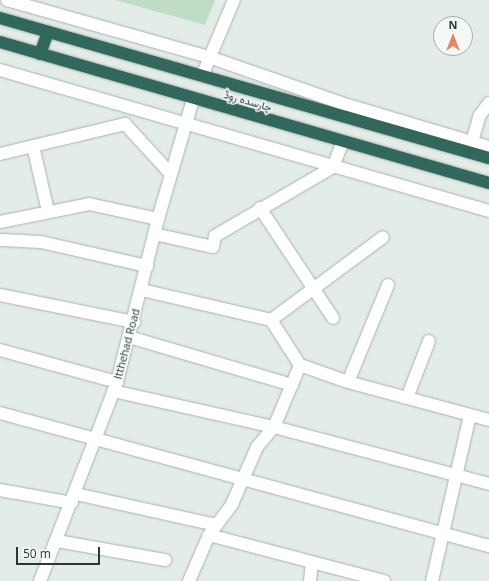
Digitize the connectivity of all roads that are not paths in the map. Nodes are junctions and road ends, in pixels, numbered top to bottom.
1 (7, 0) edge
2 (234, 0) edge
3 (0, 18) edge
4 (48, 32) junction
5 (0, 42) edge
6 (40, 54) junction
7 (209, 57) junction
8 (0, 70) edge
9 (202, 76) junction
10 (193, 99) junction
11 (489, 104) edge
12 (185, 126) junction
13 (343, 141) junction
14 (33, 146) junction
15 (471, 147) junction
16 (489, 147) edge
17 (0, 154) edge
18 (489, 158) edge
19 (333, 167) junction
20 (170, 173) junction
21 (489, 183) edge
22 (260, 208) junction
23 (48, 211) junction
24 (489, 211) edge
25 (158, 219) junction
26 (0, 222) edge
27 (154, 234) junction
28 (383, 237) dead end
29 (2, 240) dead end
30 (147, 266) junction
31 (388, 285) dead end
32 (313, 288) junction
33 (142, 290) junction
34 (0, 295) edge
35 (333, 318) dead end
36 (271, 320) junction
37 (134, 322) junction
38 (129, 337) junction
39 (429, 341) dead end
40 (0, 350) edge
41 (300, 365) junction
42 (348, 382) junction
43 (292, 385) junction
44 (115, 387) junction
45 (407, 398) junction
46 (0, 413) edge
47 (470, 415) junction
48 (489, 420) edge
49 (274, 427) junction
50 (96, 440) junction
51 (456, 476) junction
52 (242, 479) junction
53 (489, 484) edge
54 (0, 490) edge
55 (74, 499) junction
56 (216, 525) junction
57 (443, 534) junction
58 (209, 535) junction
59 (57, 541) junction
60 (489, 546) edge
61 (166, 560) dead end
62 (312, 562) junction
63 (370, 579) edge
64 (40, 581) edge
65 (190, 581) edge
66 (310, 581) edge
67 (384, 581) edge
68 (432, 581) edge

1 - 7 street
2 - 7 street
3 - 4 highway, چارسدہ روڈ
4 - 6 highway
4 - 9 highway, چارسدہ روڈ
5 - 6 highway, چارسدہ روڈ
6 - 10 highway, چارسدہ روڈ
7 - 9 street
7 - 15 street
8 - 12 street
9 - 15 highway, چارسدہ روڈ
10 - 12 street, Itthehad Road
10 - 13 highway, چارسدہ روڈ
11 - 15 street
12 - 19 street
12 - 20 street, Itthehad Road
13 - 19 street
13 - 21 highway, چارسدہ روڈ
14 - 17 street
14 - 20 street
14 - 23 street
15 - 16 street
15 - 18 highway, چارسدہ روڈ
19 - 22 street
19 - 24 street
20 - 25 street, Itthehad Road
22 - 27 street
22 - 32 street
23 - 25 street
23 - 26 street
25 - 27 street, Itthehad Road
27 - 30 street, Itthehad Road
28 - 32 street
29 - 30 street
30 - 33 street, Itthehad Road
31 - 42 street
32 - 35 street
32 - 36 street
33 - 36 street
33 - 37 street, Itthehad Road
34 - 37 street
36 - 41 street
37 - 38 street, Itthehad Road
38 - 43 street
38 - 44 street, Itthehad Road
39 - 45 street
40 - 44 street
41 - 42 street
41 - 43 street
42 - 45 street
43 - 49 street
44 - 49 street
44 - 50 street, Itthehad Road
45 - 47 street
46 - 50 street
47 - 48 street
47 - 51 street
49 - 51 street
49 - 52 street
50 - 52 street
50 - 55 street, Itthehad Road
51 - 53 street
51 - 57 street
52 - 56 street
52 - 57 street
54 - 55 street
55 - 56 street
55 - 59 street, Itthehad Road
56 - 58 street
57 - 60 street
57 - 68 street
58 - 62 street
58 - 65 street
59 - 61 street
59 - 64 street, Itthehad Road
62 - 63 street
62 - 66 street
63 - 67 street

